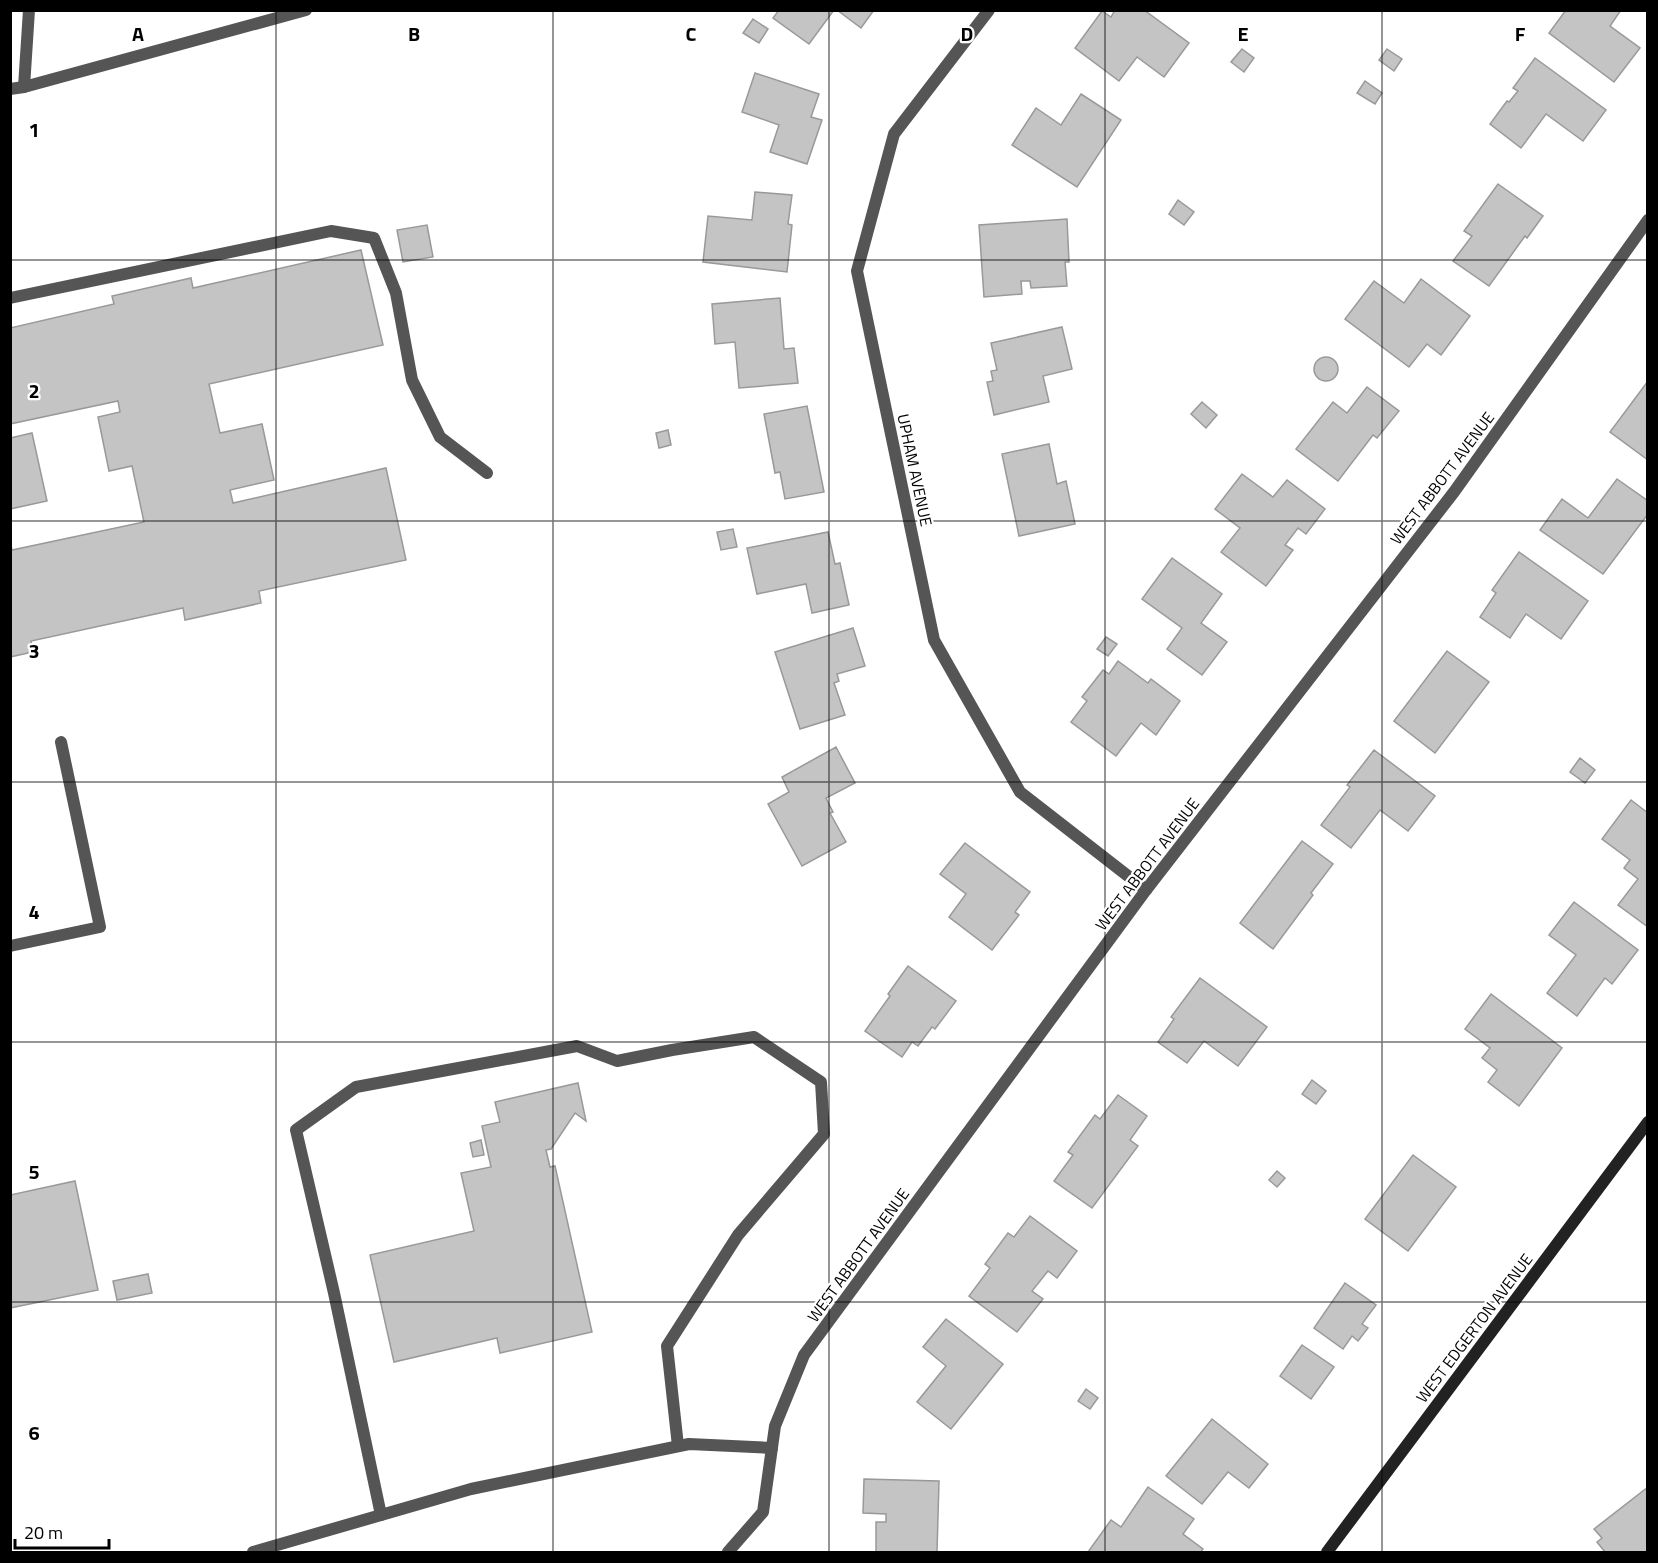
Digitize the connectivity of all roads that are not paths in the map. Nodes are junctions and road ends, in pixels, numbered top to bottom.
1 (29, 10) edge
2 (306, 10) edge
3 (989, 10) edge
4 (24, 87) junction
5 (10, 89) edge
6 (1647, 220) edge
7 (10, 298) edge
8 (487, 473) dead end
9 (61, 742) dead end
10 (1146, 890) junction
11 (10, 946) edge
12 (1647, 1122) edge
13 (678, 1446) junction
14 (772, 1448) junction
15 (381, 1515) junction
16 (253, 1552) edge
17 (728, 1552) edge
18 (1327, 1552) edge

1 - 4 street
2 - 4 street
3 - 10 street, UPHAM AVENUE
4 - 5 street
6 - 10 street, WEST ABBOTT AVENUE
7 - 8 street
9 - 11 street
10 - 14 street, WEST ABBOTT AVENUE
12 - 18 street, WEST EDGERTON AVENUE
13 - 14 street
13 - 15 street
13 - 15 street
14 - 17 street, WEST ABBOTT AVENUE
15 - 16 street

